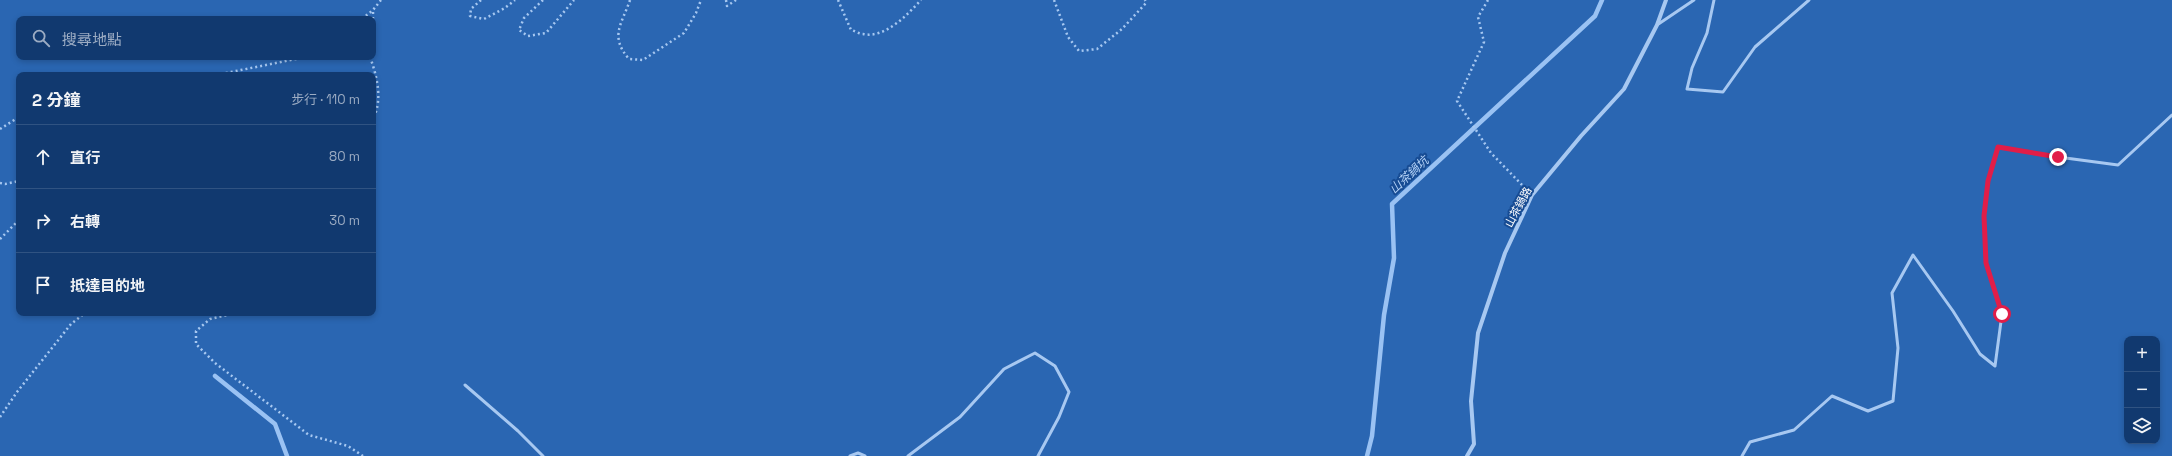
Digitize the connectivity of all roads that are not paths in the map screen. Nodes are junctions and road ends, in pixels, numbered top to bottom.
1 (1666, 0) edge
2 (1694, 0) edge
3 (1714, 0) edge
4 (1809, 0) edge
5 (1657, 25) junction
6 (2172, 115) edge
7 (465, 385) dead end
8 (543, 456) edge
9 (850, 456) edge
10 (865, 456) edge
11 (908, 456) edge
12 (1038, 456) edge
13 (1468, 456) edge
14 (1742, 456) edge

1 - 5 street, 山茶鍋路
2 - 5 lane
3 - 4 lane
5 - 13 street, 山茶鍋路
6 - 14 lane
7 - 8 lane
9 - 10 lane
11 - 12 lane

